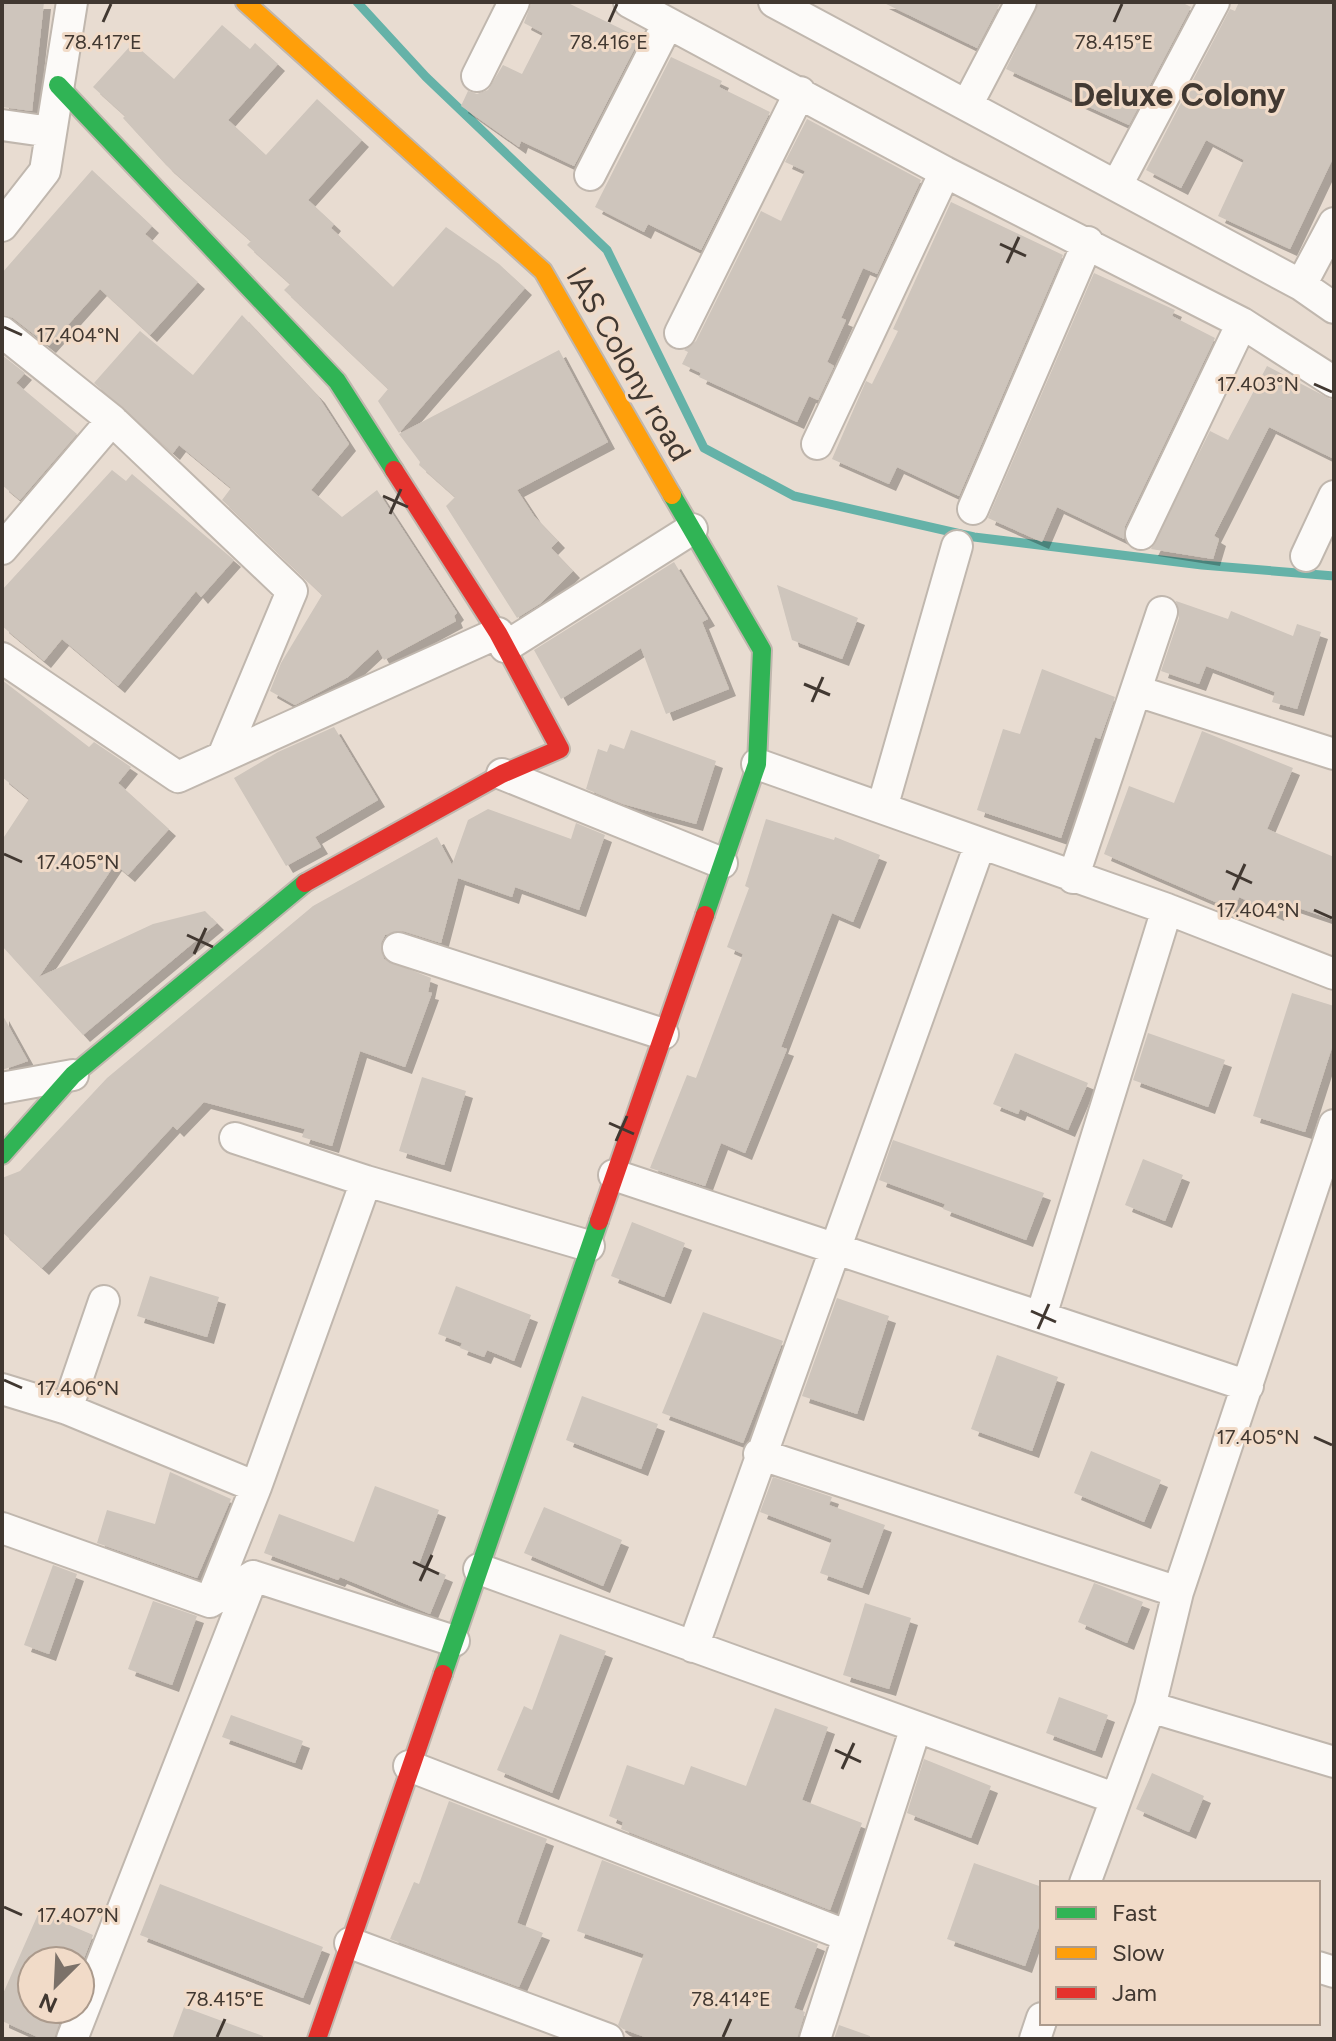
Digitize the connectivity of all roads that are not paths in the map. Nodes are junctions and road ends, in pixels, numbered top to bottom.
1 (72, 2) edge
2 (245, 2) edge
3 (514, 2) edge
4 (629, 2) edge
5 (774, 2) edge
6 (1021, 2) edge
7 (1214, 2) edge
8 (812, 11) edge
9 (668, 23) junction
10 (477, 76) dead end
11 (58, 85) junction
12 (800, 92) junction
13 (967, 105) junction
14 (2, 125) edge
15 (51, 132) junction
16 (945, 172) junction
17 (590, 175) dead end
18 (1117, 185) junction
19 (1334, 223) edge
20 (2, 226) edge
21 (1088, 242) junction
22 (1301, 285) junction
23 (1334, 308) edge
24 (1242, 323) junction
25 (2, 332) edge
26 (680, 333) dead end
27 (1334, 382) edge
28 (112, 420) junction
29 (817, 444) dead end
30 (1334, 496) edge
31 (973, 509) dead end
32 (692, 529) junction
33 (1141, 534) dead end
34 (957, 546) dead end
35 (2, 549) edge
36 (1306, 556) dead end
37 (1162, 612) dead end
38 (502, 640) junction
39 (2, 658) edge
40 (1137, 691) junction
41 (1334, 754) edge
42 (223, 756) junction
43 (757, 764) junction
44 (502, 774) junction
45 (882, 808) junction
46 (980, 844) junction
47 (722, 863) junction
48 (1073, 878) junction
49 (1167, 909) junction
50 (398, 948) dead end
51 (1334, 974) edge
52 (663, 1034) junction
53 (73, 1075) junction
54 (2, 1088) edge
55 (1334, 1125) edge
56 (235, 1138) dead end
57 (2, 1155) edge
58 (614, 1175) junction
59 (366, 1181) junction
60 (1322, 1203) edge
61 (589, 1246) junction
62 (834, 1247) junction
63 (104, 1301) dead end
64 (1041, 1316) junction
65 (1248, 1386) junction
66 (2, 1389) edge
67 (67, 1409) junction
68 (759, 1454) junction
69 (256, 1487) junction
70 (2, 1528) edge
71 (479, 1569) junction
72 (253, 1576) junction
73 (1178, 1592) junction
74 (210, 1602) junction
75 (454, 1641) junction
76 (693, 1647) junction
77 (1150, 1707) junction
78 (916, 1727) junction
79 (1334, 1762) edge
80 (409, 1766) junction
81 (1114, 1798) junction
82 (1086, 1881) edge
83 (848, 1936) junction
84 (350, 1943) junction
85 (72, 2039) edge
86 (317, 2039) edge
87 (608, 2039) edge
88 (815, 2039) edge

1 - 11 street
2 - 32 street, IAS Colony road
3 - 10 street
4 - 9 street
5 - 8 street
6 - 13 street
7 - 18 street
8 - 13 street
9 - 12 street
9 - 17 street
11 - 15 street
11 - 38 street
12 - 16 street
12 - 26 street
13 - 18 street
14 - 15 street
15 - 20 street
16 - 21 street
16 - 29 street
18 - 22 street
19 - 22 street
21 - 24 street
21 - 31 street
22 - 23 street
24 - 27 street
24 - 33 street
25 - 28 street
28 - 35 street
28 - 42 street
30 - 36 street
32 - 38 street
32 - 43 street, IAS Colony road
34 - 45 street
37 - 40 street
38 - 42 street
38 - 44 street
39 - 42 street
40 - 41 street
40 - 48 street
43 - 45 street
43 - 47 street, IAS Colony road
44 - 47 street
44 - 53 street
45 - 46 street
46 - 48 street
46 - 62 street
47 - 52 street, IAS Colony road
48 - 49 street
49 - 51 street
49 - 64 street
50 - 52 street
52 - 58 street, IAS Colony road
53 - 54 street
53 - 57 street
55 - 60 street
56 - 59 street
58 - 61 street, IAS Colony road
58 - 62 street
59 - 61 street
59 - 69 street
60 - 65 street
61 - 71 street, IAS Colony road
62 - 64 street
62 - 68 street
63 - 67 street
64 - 65 street
65 - 73 street
66 - 67 street
67 - 69 street
68 - 73 street
68 - 76 street
69 - 74 street
70 - 74 street
71 - 75 street, IAS Colony road
71 - 76 street
72 - 74 street
72 - 75 street
72 - 85 street
73 - 77 street
75 - 80 street, IAS Colony road
76 - 78 street
77 - 79 street
77 - 81 street
78 - 81 street
78 - 83 street
80 - 83 street
80 - 84 street, IAS Colony road
81 - 82 street
83 - 88 street
84 - 86 street, IAS Colony road
84 - 87 street

